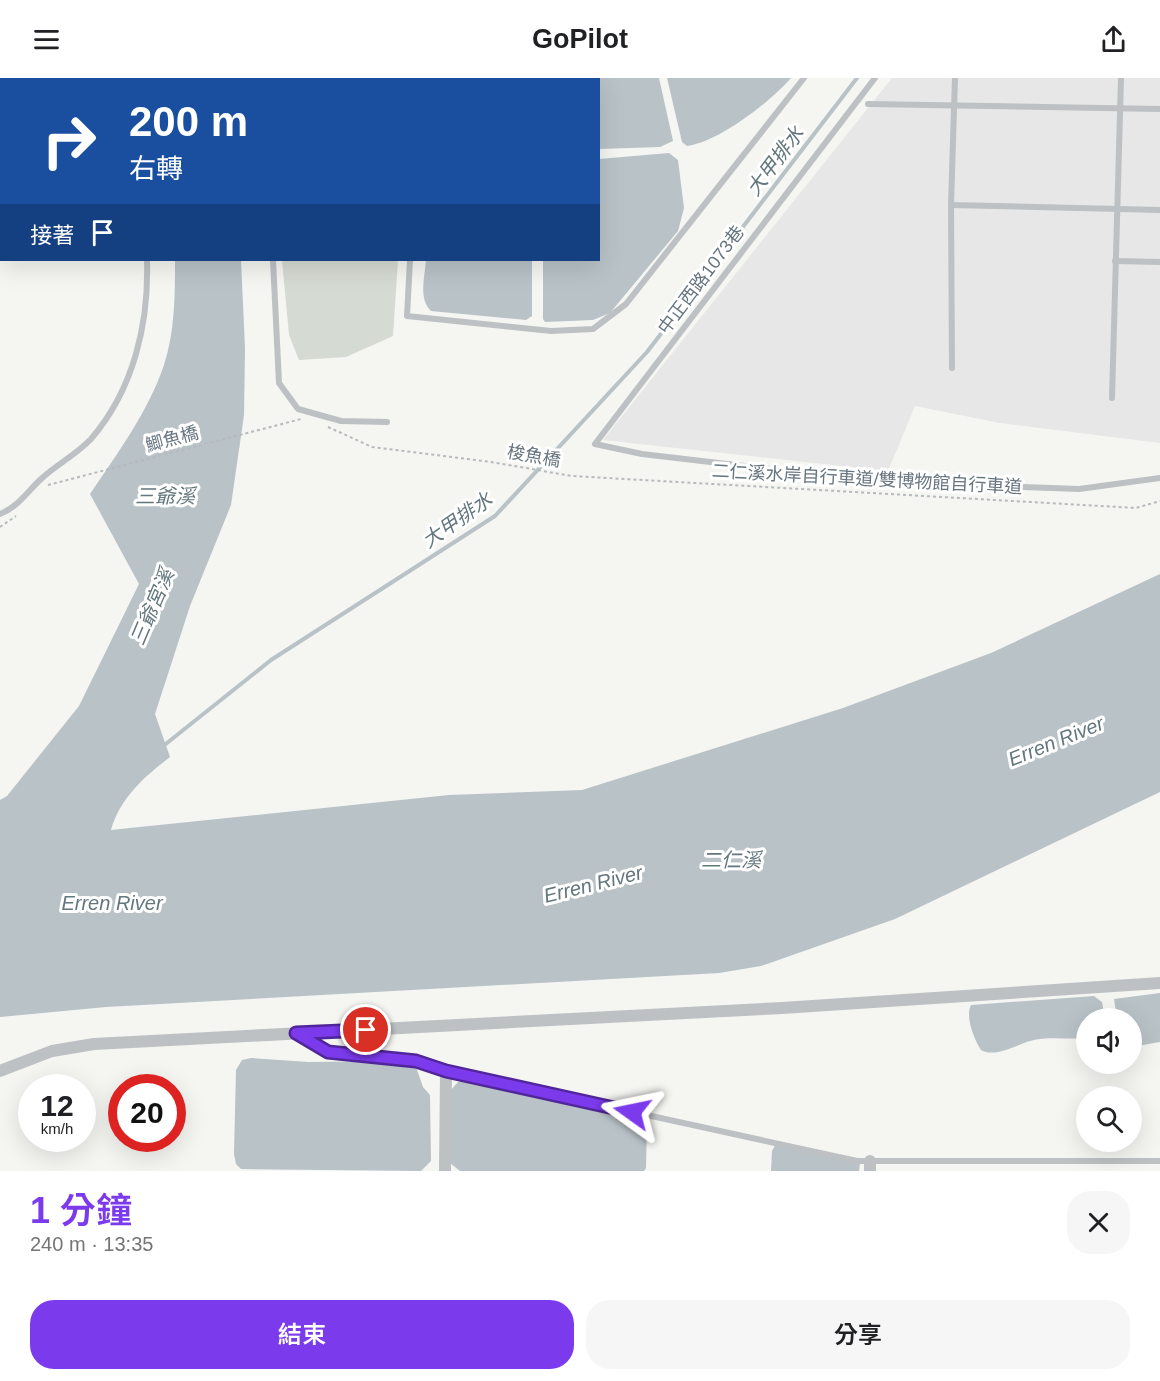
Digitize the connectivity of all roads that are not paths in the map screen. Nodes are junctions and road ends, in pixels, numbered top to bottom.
1 (804, 78) edge
2 (875, 78) edge
3 (955, 78) edge
4 (1121, 78) edge
5 (868, 104) dead end
6 (954, 107) junction
7 (1120, 108) junction
8 (1160, 109) edge
9 (951, 205) junction
10 (1118, 209) junction
11 (1160, 210) edge
12 (147, 261) edge
13 (273, 261) edge
14 (410, 261) edge
15 (1115, 261) junction
16 (1160, 262) edge
17 (952, 369) dead end
18 (1112, 398) dead end
19 (387, 422) dead end
20 (1160, 478) edge
21 (0, 514) edge
22 (1160, 983) edge
23 (296, 1033) junction
24 (0, 1071) edge
25 (446, 1071) junction
26 (1160, 1161) edge
27 (870, 1166) edge
28 (445, 1171) edge

1 - 14 lane
2 - 20 lane, 中正西路1073巷
3 - 6 lane
4 - 7 lane
5 - 6 lane
6 - 7 lane
6 - 9 lane
7 - 8 lane
7 - 10 lane
9 - 10 lane
9 - 17 lane
10 - 11 lane
10 - 15 lane
12 - 21 lane
13 - 19 lane
15 - 16 lane
15 - 18 lane
22 - 23 street
23 - 24 street
23 - 25 lane
25 - 27 lane
25 - 28 street
26 - 27 lane

